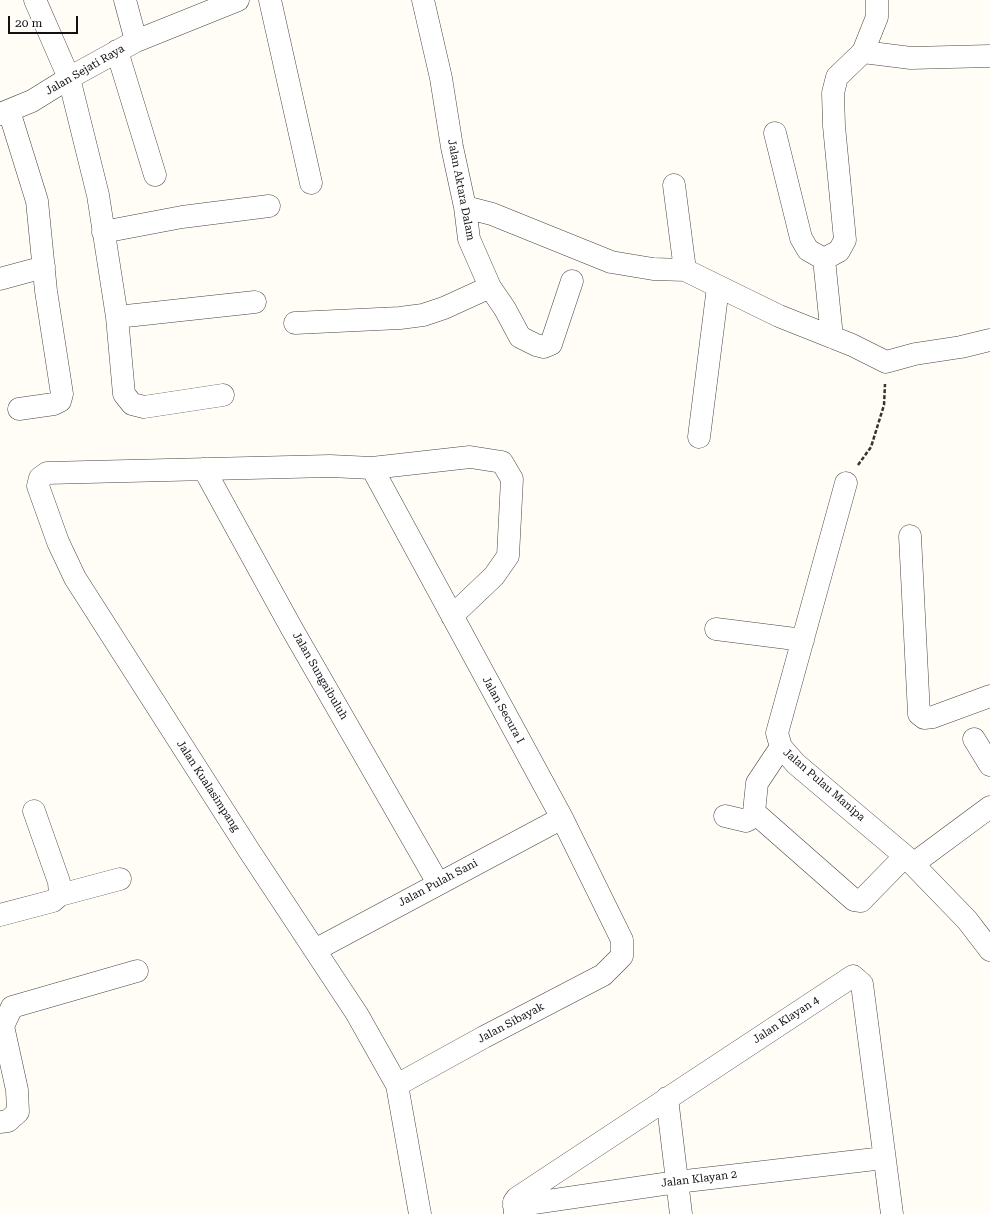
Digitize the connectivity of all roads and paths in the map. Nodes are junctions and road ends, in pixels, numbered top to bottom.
1 (35, 0) edge
2 (125, 0) edge
3 (238, 0) edge
4 (270, 0) edge
5 (423, 0) edge
6 (877, 0) edge
7 (136, 41) junction
8 (117, 51) junction
9 (863, 52) junction
10 (990, 56) edge
11 (69, 78) junction
12 (5, 112) edge
13 (775, 133) dead end
14 (155, 175) dead end
15 (311, 183) dead end
16 (674, 185) dead end
17 (268, 206) dead end
18 (465, 207) junction
19 (103, 232) junction
20 (824, 259) junction
21 (44, 267) junction
22 (685, 270) junction
23 (0, 279) edge
24 (572, 281) dead end
25 (490, 287) junction
26 (718, 287) junction
27 (255, 302) dead end
28 (117, 317) junction
29 (295, 323) dead end
30 (832, 337) junction
31 (990, 340) edge
32 (886, 362) junction
33 (223, 395) dead end
34 (19, 409) dead end
35 (699, 437) dead end
36 (372, 468) junction
37 (204, 469) junction
38 (846, 483) joint
39 (910, 536) dead end
40 (452, 616) junction
41 (716, 629) dead end
42 (803, 640) junction
43 (990, 696) edge
44 (974, 739) dead end
45 (780, 747) junction
46 (990, 765) edge
47 (990, 807) edge
48 (34, 811) dead end
49 (754, 812) junction
50 (725, 816) dead end
51 (562, 818) junction
52 (909, 860) junction
53 (120, 879) dead end
54 (438, 882) junction
55 (60, 895) junction
56 (0, 915) edge
57 (315, 950) junction
58 (990, 950) edge
59 (622, 956) joint
60 (137, 971) dead end
61 (397, 1085) junction
62 (668, 1098) junction
63 (0, 1122) edge
64 (884, 1158) junction
65 (677, 1182) junction
66 (515, 1206) edge
67 (420, 1214) edge
68 (681, 1214) edge
69 (892, 1214) edge

1 - 11 street
2 - 7 street
3 - 7 street, Jalan Sejati Raya
4 - 15 street
5 - 18 street, Jalan Aktara Dalam
6 - 9 street
7 - 8 street, Jalan Sejati Raya
8 - 11 street, Jalan Sejati Raya
8 - 14 street
9 - 10 street
9 - 20 street
11 - 12 street, Jalan Sejati Raya
11 - 19 street
12 - 21 street
13 - 20 street
16 - 22 street
17 - 19 street
18 - 22 street
18 - 25 street, Jalan Aktara Dalam
19 - 28 street
20 - 30 street
21 - 23 street
21 - 34 street
22 - 26 street
24 - 25 street, Jalan Aktara Dalam
25 - 29 street
26 - 30 street
26 - 35 street
27 - 28 street
28 - 33 street
30 - 32 street
31 - 32 street
32 - 38 path
36 - 37 street
36 - 40 street, Jalan Secura I
36 - 40 street
37 - 54 street, Jalan Sungaibuluh
37 - 57 street, Jalan Kualasimpang
38 - 42 street, Jalan Pulau Manipa
39 - 43 street
40 - 51 street, Jalan Secura I
41 - 42 street
42 - 45 street, Jalan Pulau Manipa
44 - 46 street
45 - 49 street
45 - 52 street, Jalan Pulau Manipa
47 - 52 street
48 - 55 street
49 - 50 street
49 - 52 street
51 - 54 street, Jalan Pulah Sani
51 - 59 street, Jalan Secura I
52 - 58 street, Jalan Pulau Manipa
53 - 55 street
54 - 57 street, Jalan Pulah Sani
55 - 56 street
57 - 61 street, Jalan Kualasimpang
59 - 61 street, Jalan Sibayak
60 - 63 street
61 - 67 street, Jalan Kualasimpang
62 - 64 street, Jalan Klayan 4
62 - 65 street
62 - 66 street, Jalan Klayan 4
64 - 65 street, Jalan Klayan 2
64 - 69 street, Jalan Klayan 4
65 - 66 street, Jalan Klayan 2
65 - 68 street

